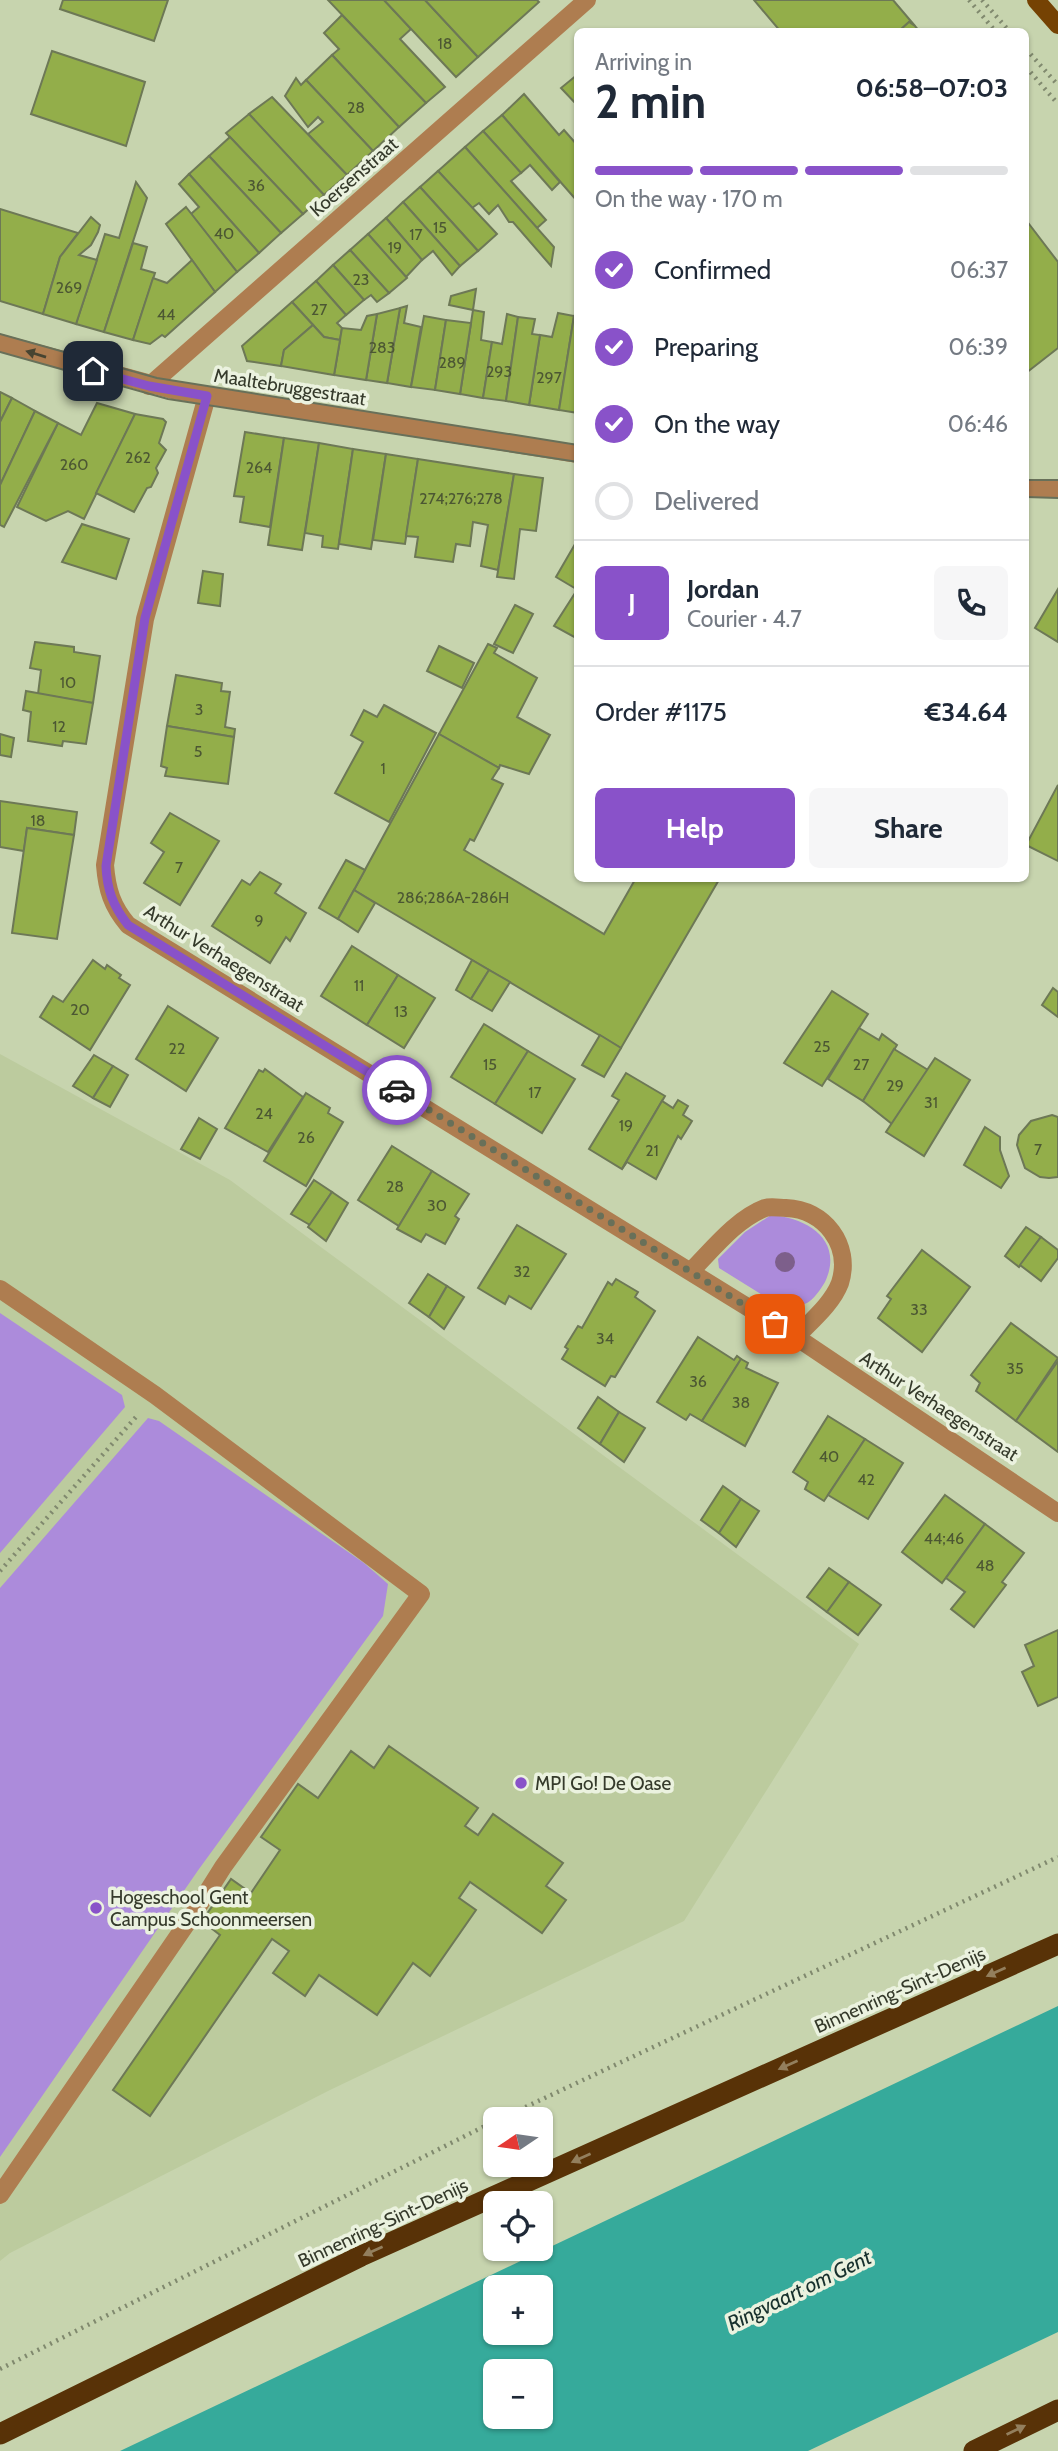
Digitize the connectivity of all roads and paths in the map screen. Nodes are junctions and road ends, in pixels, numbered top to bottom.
1 (587, 0) edge
2 (968, 0) edge
3 (982, 0) edge
4 (1036, 0) edge
5 (1058, 25) edge
6 (992, 28) edge
7 (1006, 28) edge
8 (1029, 52) edge
9 (1029, 70) edge
10 (1058, 85) edge
11 (1058, 104) edge
12 (0, 343) edge
13 (149, 386) junction
14 (207, 396) junction
15 (574, 453) edge
16 (1029, 489) edge
17 (1058, 489) edge
18 (691, 1271) junction
19 (0, 1289) edge
20 (796, 1337) junction
21 (155, 1395) junction
22 (1058, 1513) edge
23 (0, 1571) edge
24 (1058, 1857) edge
25 (1058, 1944) edge
26 (525, 2107) edge
27 (483, 2127) edge
28 (0, 2195) edge
29 (0, 2369) edge
30 (1058, 2410) edge
31 (0, 2434) edge
32 (974, 2451) edge

1 - 13 street, Koersenstraat
2 - 6 path
3 - 7 path
4 - 5 main road
8 - 10 path
9 - 11 path
13 -> 12 street, Maaltebruggestraat
13 - 14 street, Maaltebruggestraat
14 - 15 street, Maaltebruggestraat
14 - 18 street, Arthur Verhaegenstraat
16 - 17 street
18 - 20 street, Arthur Verhaegenstraat
18 - 20 street
19 - 21 street
20 - 22 street, Arthur Verhaegenstraat
21 - 23 path
21 - 28 street
24 - 26 path
25 -> 31 highway, Binnenring-Sint-Denijs
27 - 29 path
32 -> 30 highway

